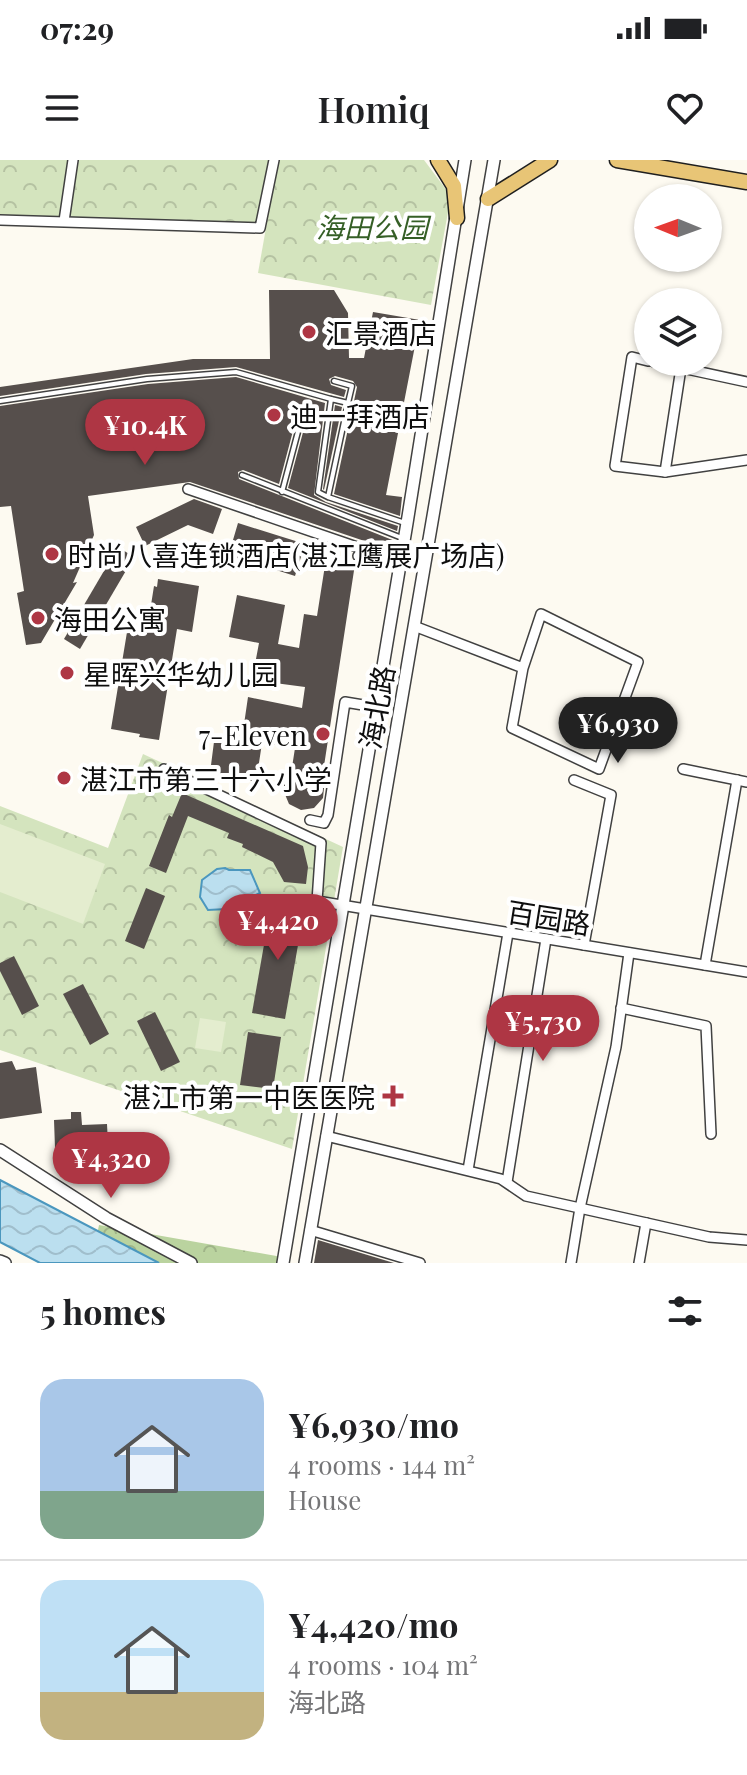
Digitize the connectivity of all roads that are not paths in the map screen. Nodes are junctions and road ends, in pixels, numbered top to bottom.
1 (73, 160) edge
2 (274, 160) edge
3 (438, 160) edge
4 (465, 160) edge
5 (494, 160) edge
6 (550, 160) edge
7 (617, 160) edge
8 (747, 182) edge
9 (488, 199) junction
10 (457, 218) junction
11 (0, 220) edge
12 (64, 221) junction
13 (634, 357) edge
14 (680, 376) edge
15 (719, 376) edge
16 (334, 381) dead end
17 (747, 382) edge
18 (331, 399) junction
19 (0, 401) edge
20 (348, 403) junction
21 (304, 409) dead end
22 (747, 460) edge
23 (665, 472) junction
24 (242, 475) dead end
25 (188, 489) dead end
26 (282, 492) junction
27 (328, 497) junction
28 (407, 523) junction
29 (404, 539) junction
30 (358, 556) dead end
31 (386, 557) junction
32 (400, 561) junction
33 (414, 626) junction
34 (523, 668) junction
35 (375, 707) junction
36 (164, 769) dead end
37 (683, 769) dead end
38 (574, 780) dead end
39 (742, 781) edge
40 (310, 820) dead end
41 (344, 906) junction
42 (367, 909) junction
43 (508, 933) junction
44 (546, 939) junction
45 (584, 945) junction
46 (629, 953) junction
47 (705, 965) junction
48 (747, 972) edge
49 (621, 1008) junction
50 (711, 1134) dead end
51 (326, 1136) junction
52 (0, 1150) edge
53 (468, 1170) junction
54 (507, 1182) junction
55 (580, 1208) junction
56 (646, 1223) junction
57 (310, 1230) junction
58 (747, 1240) edge
59 (191, 1263) edge
60 (283, 1263) edge
61 (305, 1263) edge
62 (420, 1263) edge
63 (571, 1263) edge
64 (639, 1263) edge

1 - 12 street
2 - 12 street
3 - 10 main road
4 - 10 street, 海北路
5 - 9 street, 海北路
6 - 9 main road
7 - 8 main road
9 - 33 street, 海北路
10 - 28 street, 海北路
11 - 12 street
13 - 23 street
14 - 23 street
15 - 17 street
16 - 20 lane
18 - 19 lane
18 - 20 lane
18 - 27 lane
20 - 27 lane
21 - 26 lane
22 - 23 street
24 - 26 lane
25 - 31 street
26 - 29 lane
27 - 28 lane
28 - 29 street, 海北路
29 - 32 street, 海北路
30 - 31 street
31 - 32 street
32 - 35 street, 海北路
33 - 34 street
33 - 42 street, 海北路
34 - 34 street
35 - 40 street
35 - 41 street, 海北路
36 - 41 street
37 - 39 street
38 - 45 street
39 - 47 street
41 - 42 street, 百园路
41 - 60 street, 海北路
42 - 43 street, 百园路
42 - 51 street, 海北路
43 - 44 street, 百园路
43 - 53 street
44 - 45 street, 百园路
44 - 54 street
45 - 46 street, 百园路
46 - 47 street, 百园路
46 - 49 street
47 - 48 street, 百园路
49 - 50 street
49 - 55 street
51 - 53 street
51 - 57 street, 海北路
52 - 59 street
53 - 54 street
54 - 55 street
55 - 56 street
55 - 63 street
56 - 58 street
56 - 64 street
57 - 61 street, 海北路
57 - 62 street

